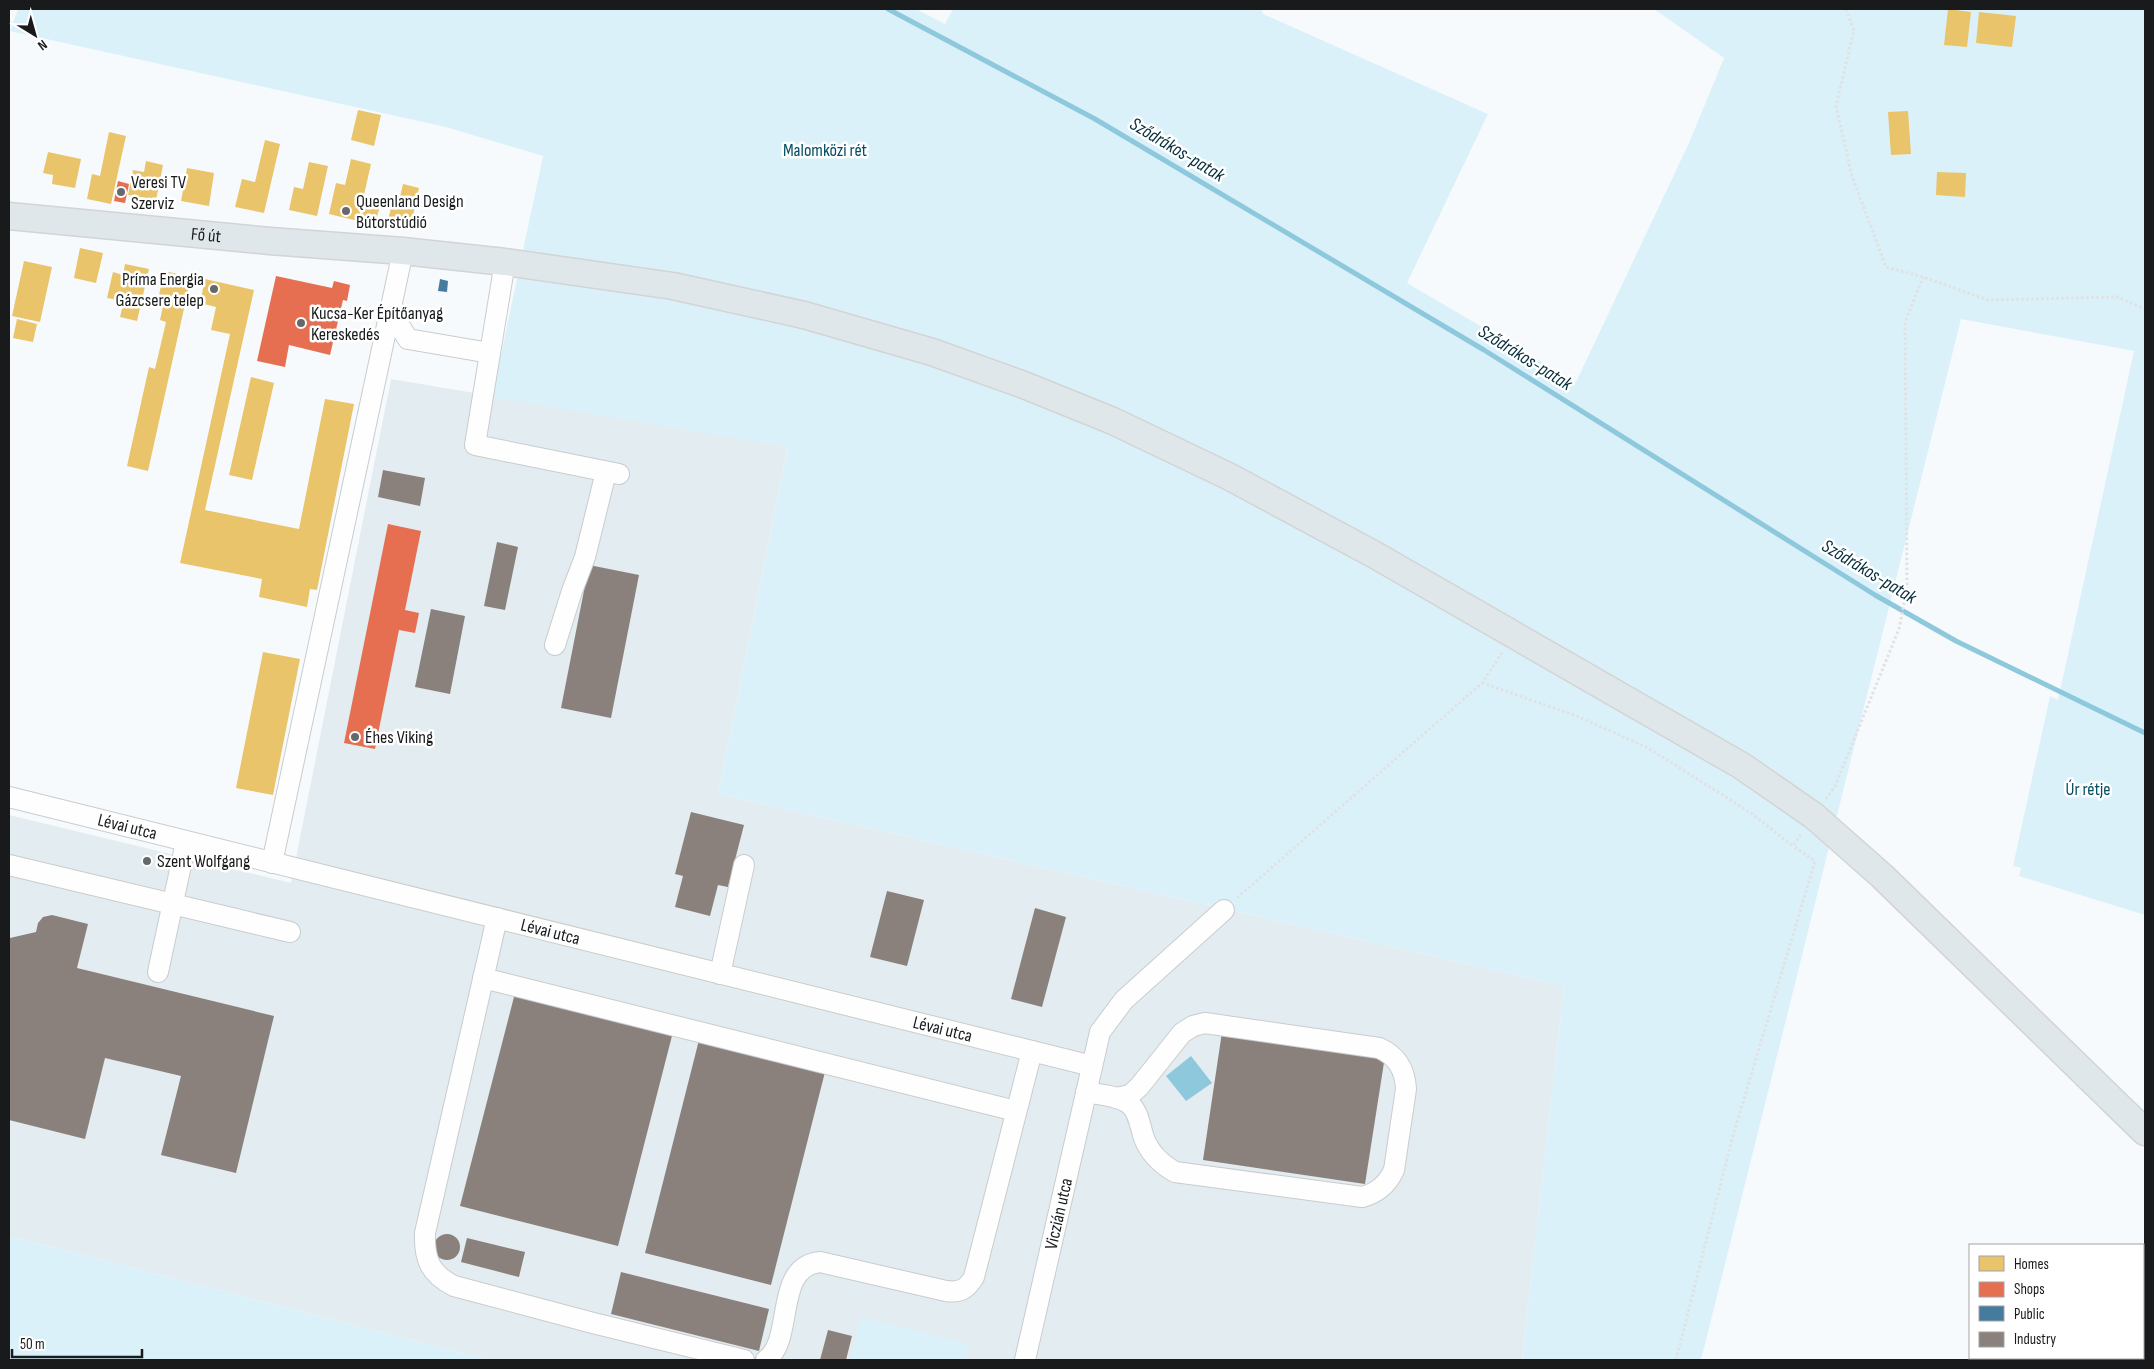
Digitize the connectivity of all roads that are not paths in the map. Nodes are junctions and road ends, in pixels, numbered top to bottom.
1 (9, 216) edge
2 (403, 251) junction
3 (504, 262) junction
4 (392, 305) junction
5 (490, 352) junction
6 (555, 645) dead end
7 (9, 797) edge
8 (186, 842) junction
9 (272, 863) junction
10 (9, 865) edge
11 (744, 865) dead end
12 (172, 904) junction
13 (1224, 910) road end
14 (497, 918) junction
15 (290, 932) dead end
16 (158, 972) dead end
17 (720, 974) junction
18 (483, 978) junction
19 (1032, 1051) junction
20 (1092, 1066) junction
21 (1086, 1092) junction
22 (1116, 1098) junction
23 (1016, 1111) junction
24 (2145, 1132) edge
25 (744, 1360) edge
26 (766, 1360) edge
27 (1025, 1360) edge

1 - 2 main road, Fő út
2 - 3 main road, Fő út
2 - 4 street
3 - 5 street
3 - 24 main road, Fő út
4 - 5 street
4 - 9 street
5 - 6 street
7 - 8 street, Lévai utca
8 - 9 street, Lévai utca
8 - 12 street
9 - 14 street, Lévai utca
10 - 12 street
11 - 17 street
12 - 15 street
12 - 16 street
13 - 20 street, Viczián utca
14 - 17 street, Lévai utca
14 - 18 street
17 - 19 street, Lévai utca
18 - 23 street
18 - 25 street
19 - 20 street, Lévai utca
19 - 23 street
20 - 21 street, Viczián utca
21 - 22 street
21 - 27 street, Viczián utca
22 - 22 street
23 - 26 street

